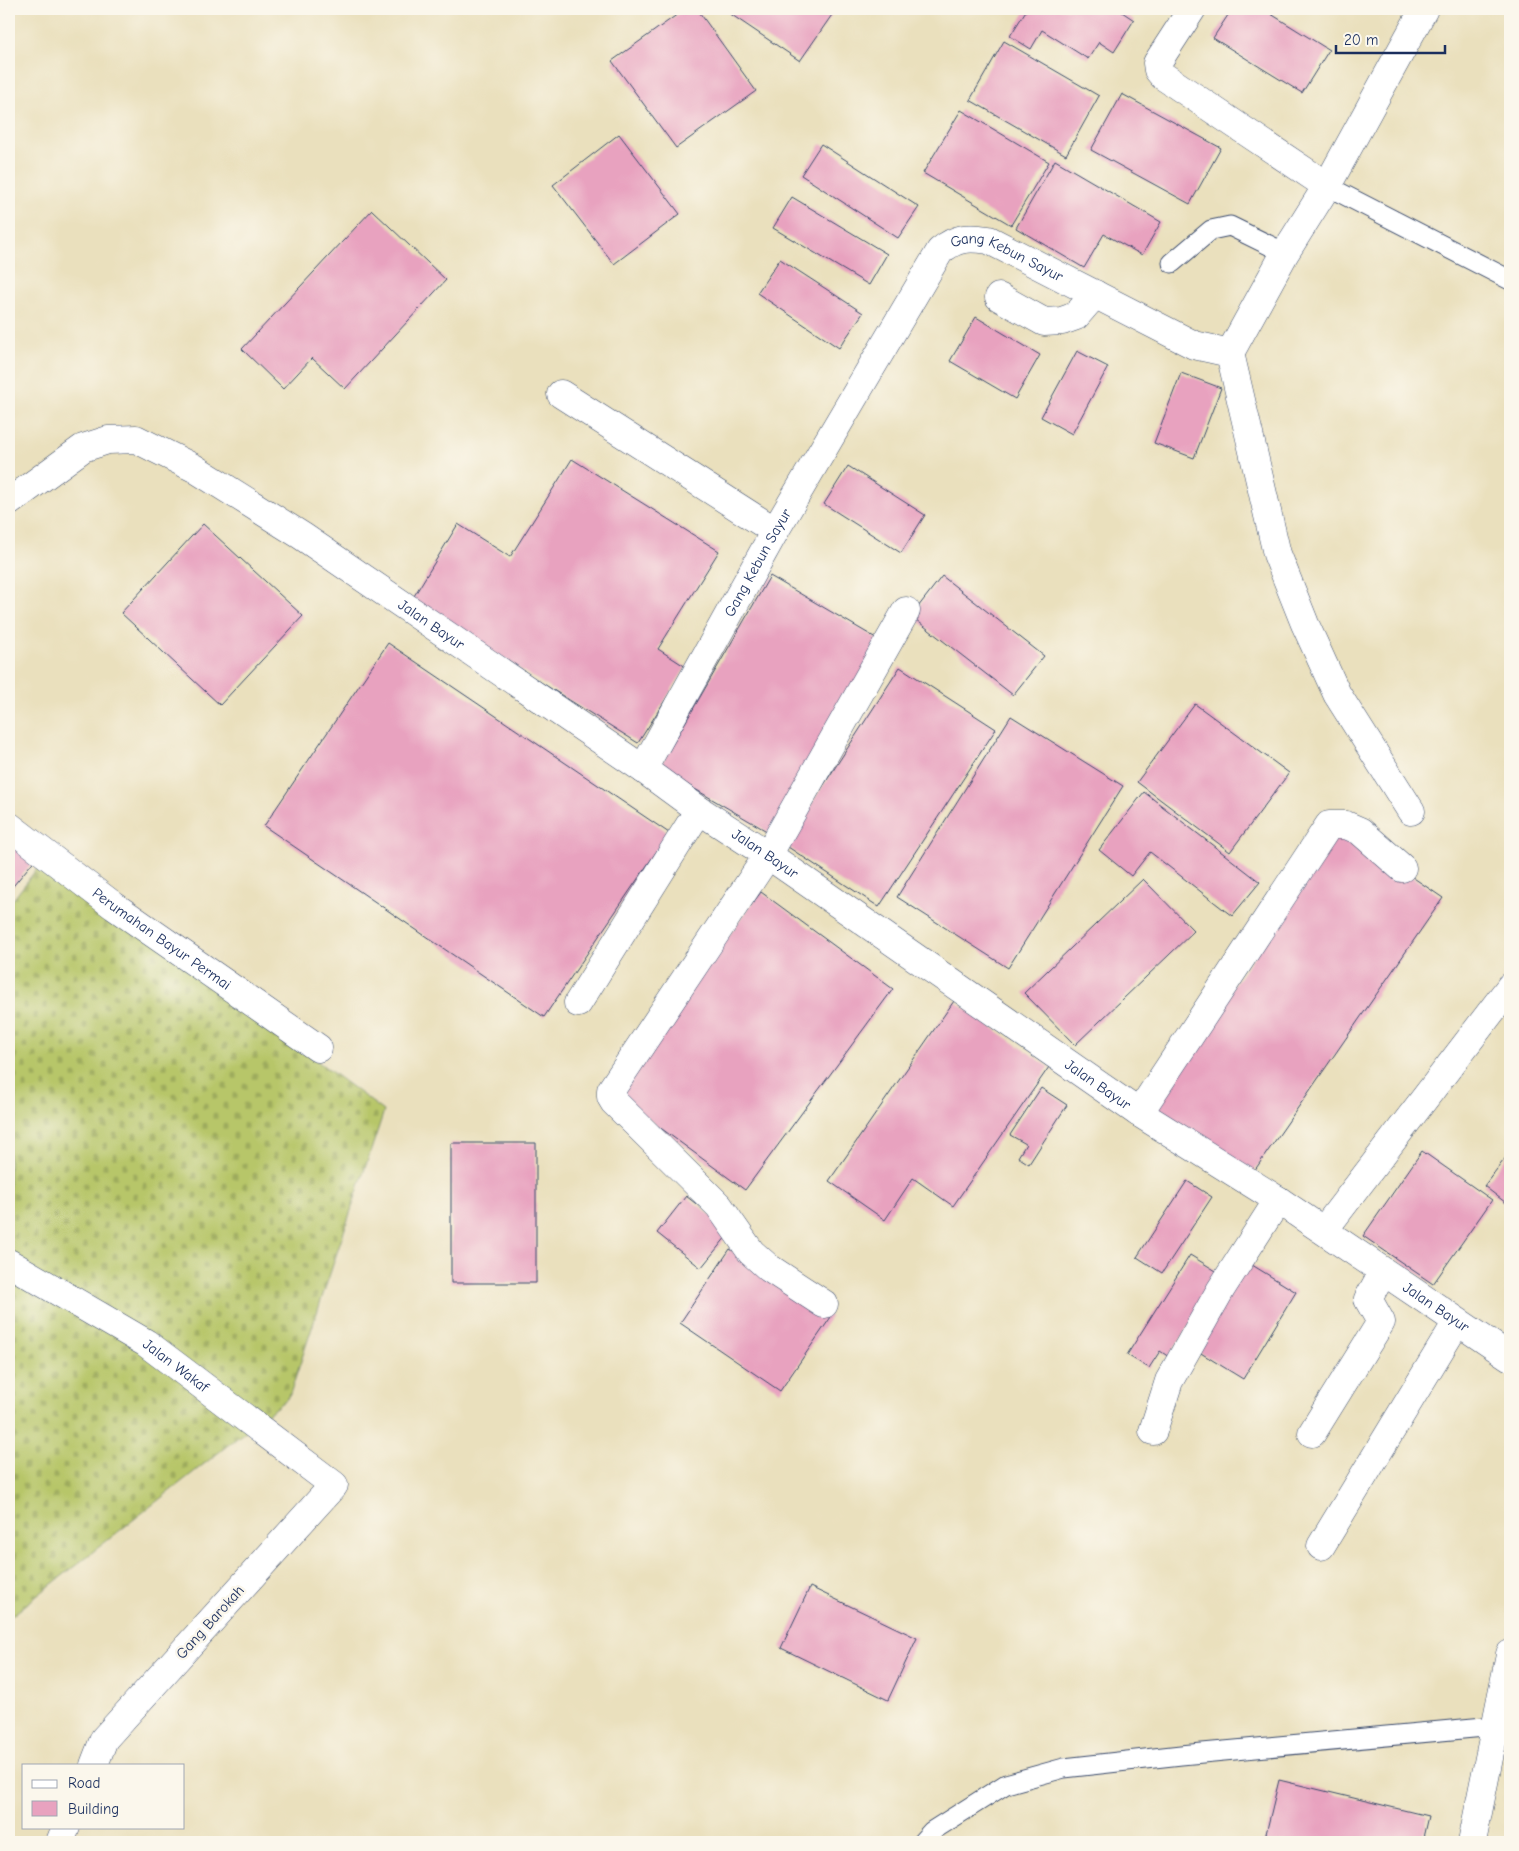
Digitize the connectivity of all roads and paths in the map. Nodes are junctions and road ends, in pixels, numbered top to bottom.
1 (1192, 9) edge
2 (1424, 9) edge
3 (1327, 186) junction
4 (1285, 253) junction
5 (1172, 264) dead end
6 (1510, 280) edge
7 (1095, 294) junction
8 (999, 298) dead end
9 (1230, 353) junction
10 (561, 394) dead end
11 (9, 502) edge
12 (775, 531) junction
13 (906, 612) dead end
14 (643, 769) junction
15 (699, 810) junction
16 (1411, 811) dead end
17 (9, 826) edge
18 (768, 854) junction
19 (1402, 868) dead end
20 (1510, 987) edge
21 (578, 1003) dead end
22 (318, 1048) dead end
23 (1138, 1113) junction
24 (1278, 1200) junction
25 (1324, 1230) junction
26 (9, 1263) edge
27 (1383, 1272) junction
28 (824, 1304) dead end
29 (1457, 1322) junction
30 (1510, 1357) edge
31 (1153, 1431) dead end
32 (1312, 1432) dead end
33 (334, 1485) joint
34 (1321, 1546) dead end
35 (1510, 1654) edge
36 (1494, 1726) junction
37 (94, 1764) edge
38 (66, 1828) edge
39 (60, 1842) edge
40 (922, 1842) edge
41 (1472, 1842) edge

1 - 3 street
2 - 3 street
3 - 4 street
3 - 6 lane
4 - 5 lane
4 - 9 street
7 - 8 street
7 - 9 street, Gang Kebun Sayur
7 - 12 street, Gang Kebun Sayur
9 - 16 street
10 - 12 street
11 - 14 street, Jalan Bayur
12 - 14 street, Gang Kebun Sayur
13 - 18 street
14 - 15 street, Jalan Bayur
15 - 18 street, Jalan Bayur
15 - 21 street
17 - 22 street, Perumahan Bayur Permai
18 - 23 street, Jalan Bayur
18 - 28 street
19 - 23 street
20 - 25 street
23 - 24 street, Jalan Bayur
24 - 25 street, Jalan Bayur
24 - 31 street
25 - 27 street, Jalan Bayur
26 - 33 street, Jalan Wakaf
27 - 29 street, Jalan Bayur
27 - 32 street
29 - 30 street, Jalan Bayur
29 - 34 street
33 - 37 street, Gang Barokah
35 - 36 street
36 - 40 lane
36 - 41 street
38 - 39 street

